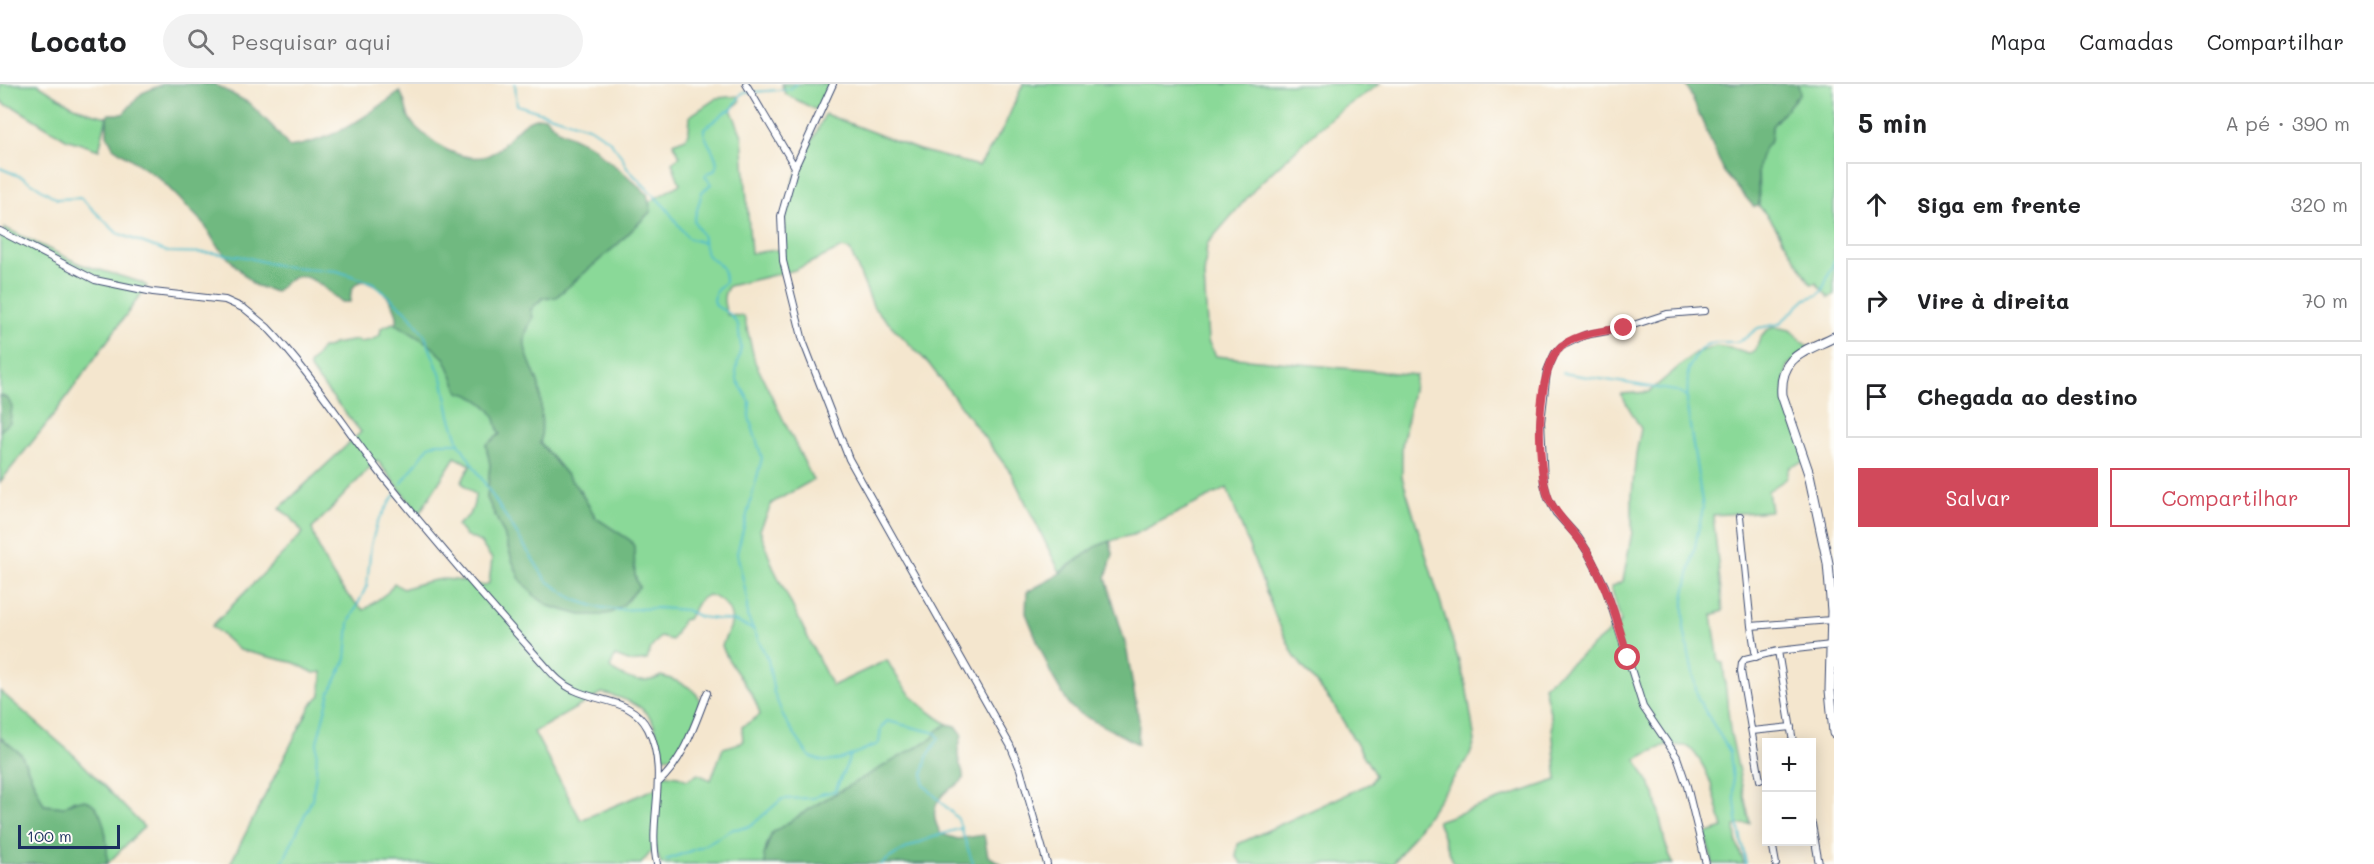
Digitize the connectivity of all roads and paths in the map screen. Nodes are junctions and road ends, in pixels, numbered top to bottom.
1 (746, 84) edge
2 (833, 84) edge
3 (795, 167) junction
4 (0, 231) edge
5 (1705, 311) dead end
6 (1834, 337) edge
7 (1740, 517) dead end
8 (1832, 620) junction
9 (1751, 626) junction
10 (1831, 645) junction
11 (1778, 651) junction
12 (1756, 657) junction
13 (707, 693) dead end
14 (1791, 727) junction
15 (1752, 732) junction
16 (1834, 733) edge
17 (1792, 738) edge
18 (1760, 780) dead end
19 (659, 782) junction
20 (1773, 846) edge
21 (1816, 846) edge
22 (657, 864) edge
23 (1047, 864) edge
24 (1706, 864) edge
25 (1776, 864) edge
26 (1819, 864) edge

1 - 3 street
2 - 3 street
3 - 23 street
4 - 19 street
5 - 24 street
6 - 8 street
7 - 9 street
8 - 9 street
8 - 10 street
9 - 12 street
10 - 11 street
10 - 16 street
11 - 12 street
11 - 14 street
12 - 15 street
13 - 19 street
14 - 15 street
14 - 17 street
15 - 18 street
19 - 22 street
20 - 25 street
21 - 26 street

